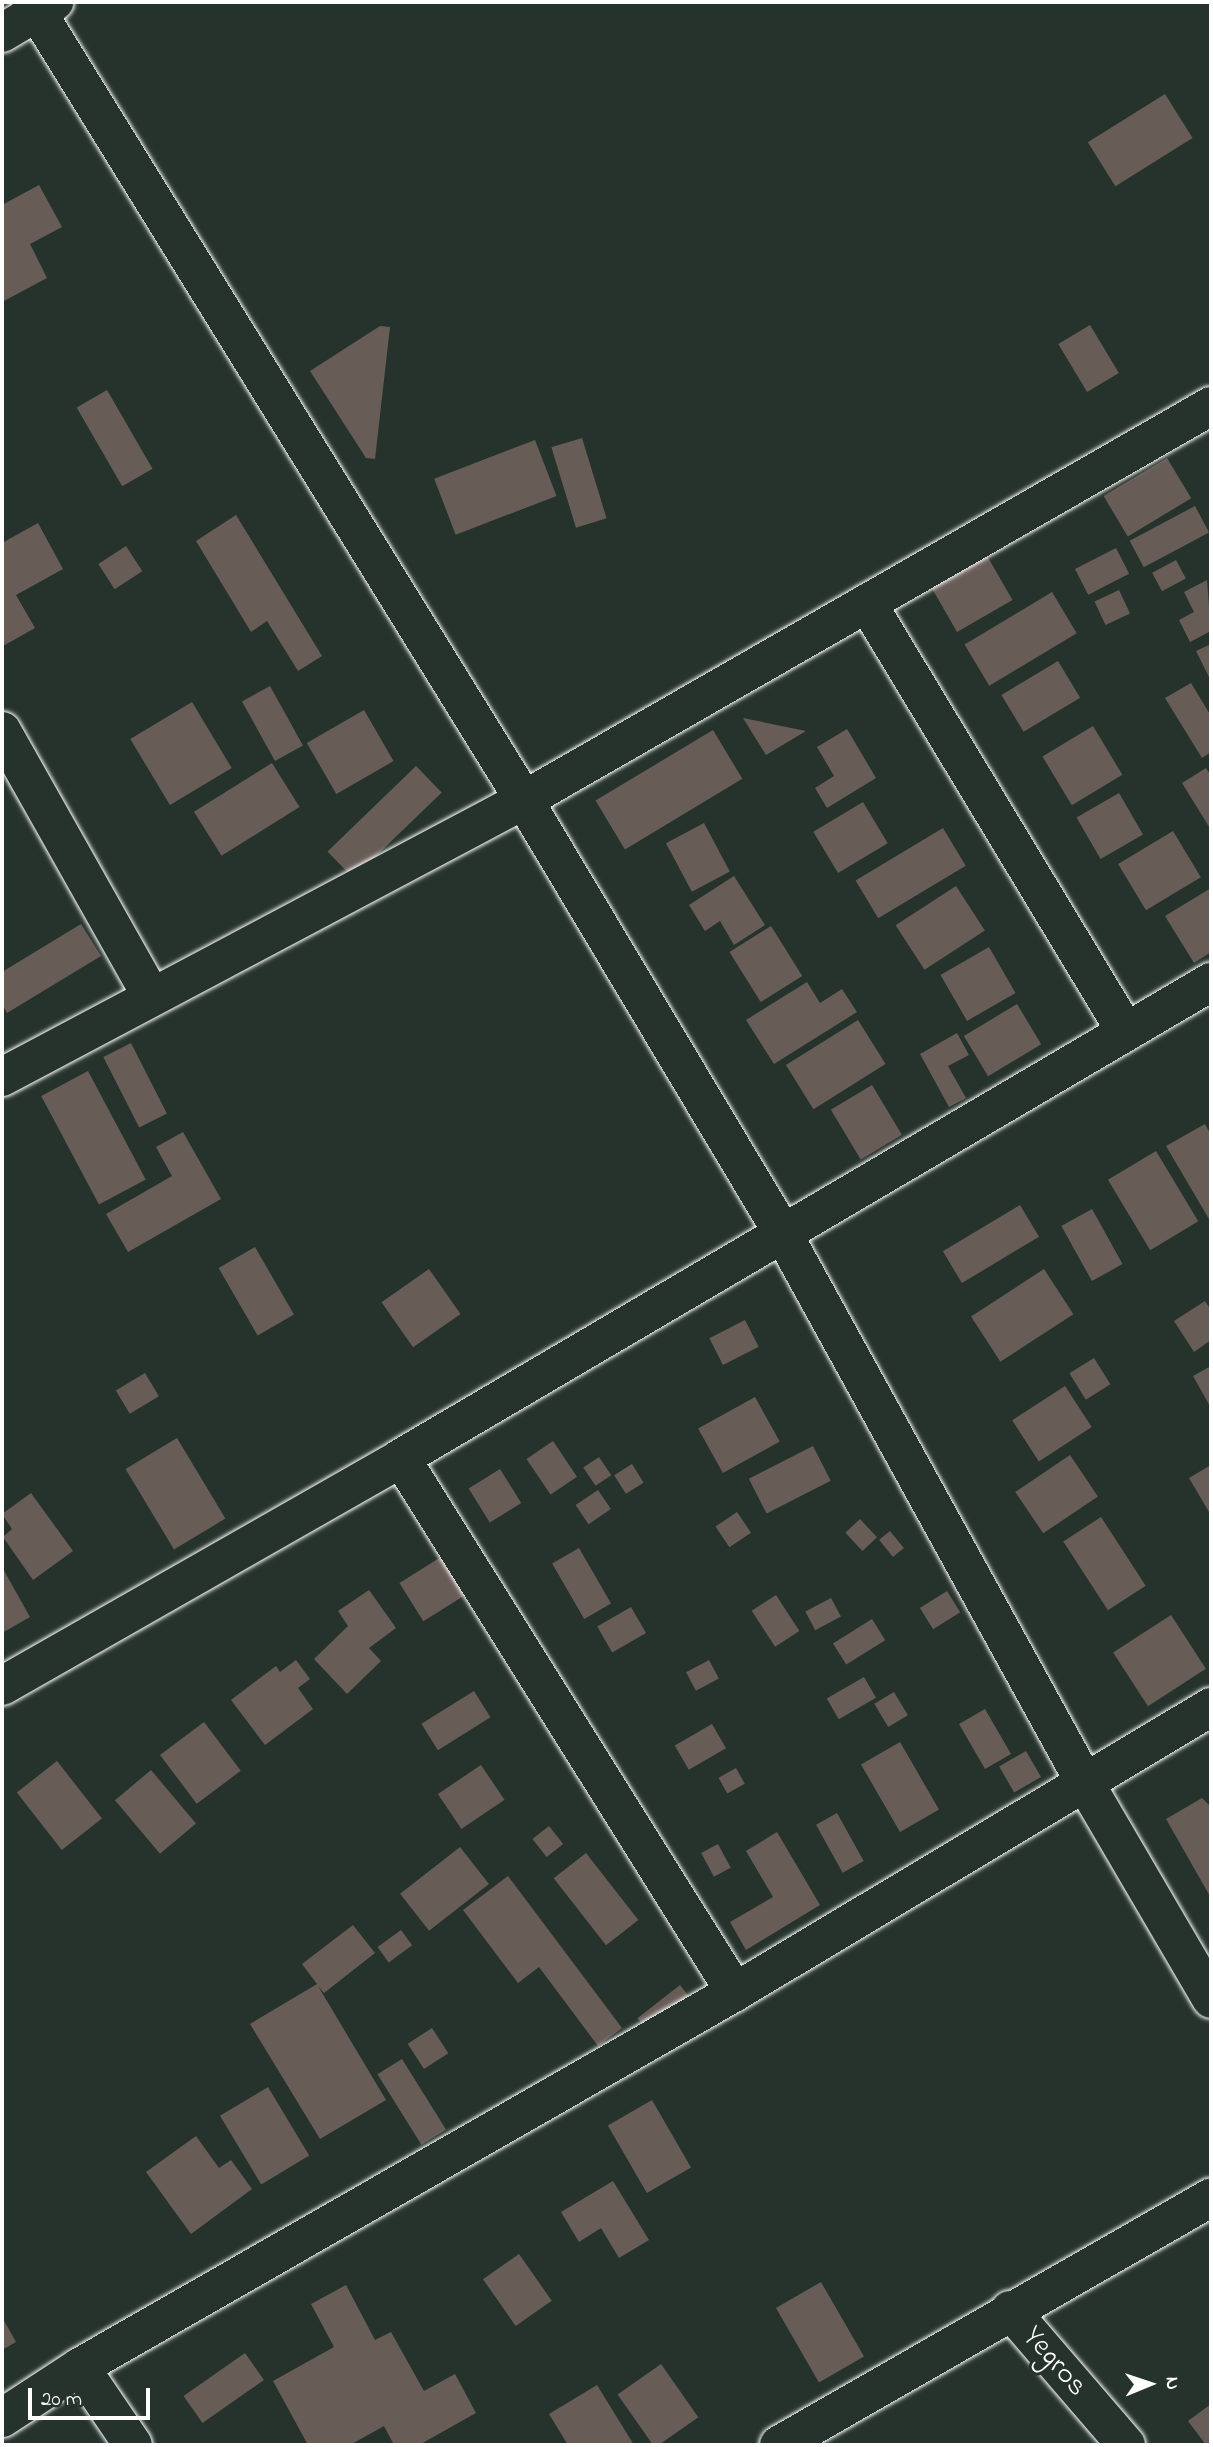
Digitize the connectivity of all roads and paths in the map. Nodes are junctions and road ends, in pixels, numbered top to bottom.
1 (41, 5) edge
2 (2, 33) edge
3 (1211, 406) edge
4 (867, 603) junction
5 (2, 731) edge
6 (524, 800) junction
7 (1211, 982) edge
8 (152, 997) junction
9 (1126, 1032) junction
10 (2, 1077) edge
11 (782, 1232) junction
12 (401, 1458) junction
13 (2, 1686) edge
14 (1211, 1707) edge
15 (1084, 1783) junction
16 (735, 1992) junction
17 (1211, 1999) edge
18 (1211, 2198) edge
19 (1010, 2310) junction
20 (80, 2367) junction
21 (2, 2418) edge
22 (133, 2445) edge
23 (779, 2445) edge
24 (1126, 2445) edge

1 - 2 street
1 - 6 street
3 - 4 street
4 - 6 street
4 - 9 street
5 - 8 street
6 - 8 street
6 - 11 street
7 - 9 street
8 - 10 street
9 - 11 street
11 - 12 street
11 - 15 street
12 - 13 street
12 - 16 street
14 - 15 street
15 - 16 street
15 - 17 street
16 - 20 street
18 - 19 street
19 - 23 street
19 - 24 street, Yegros
20 - 21 street
20 - 22 street

